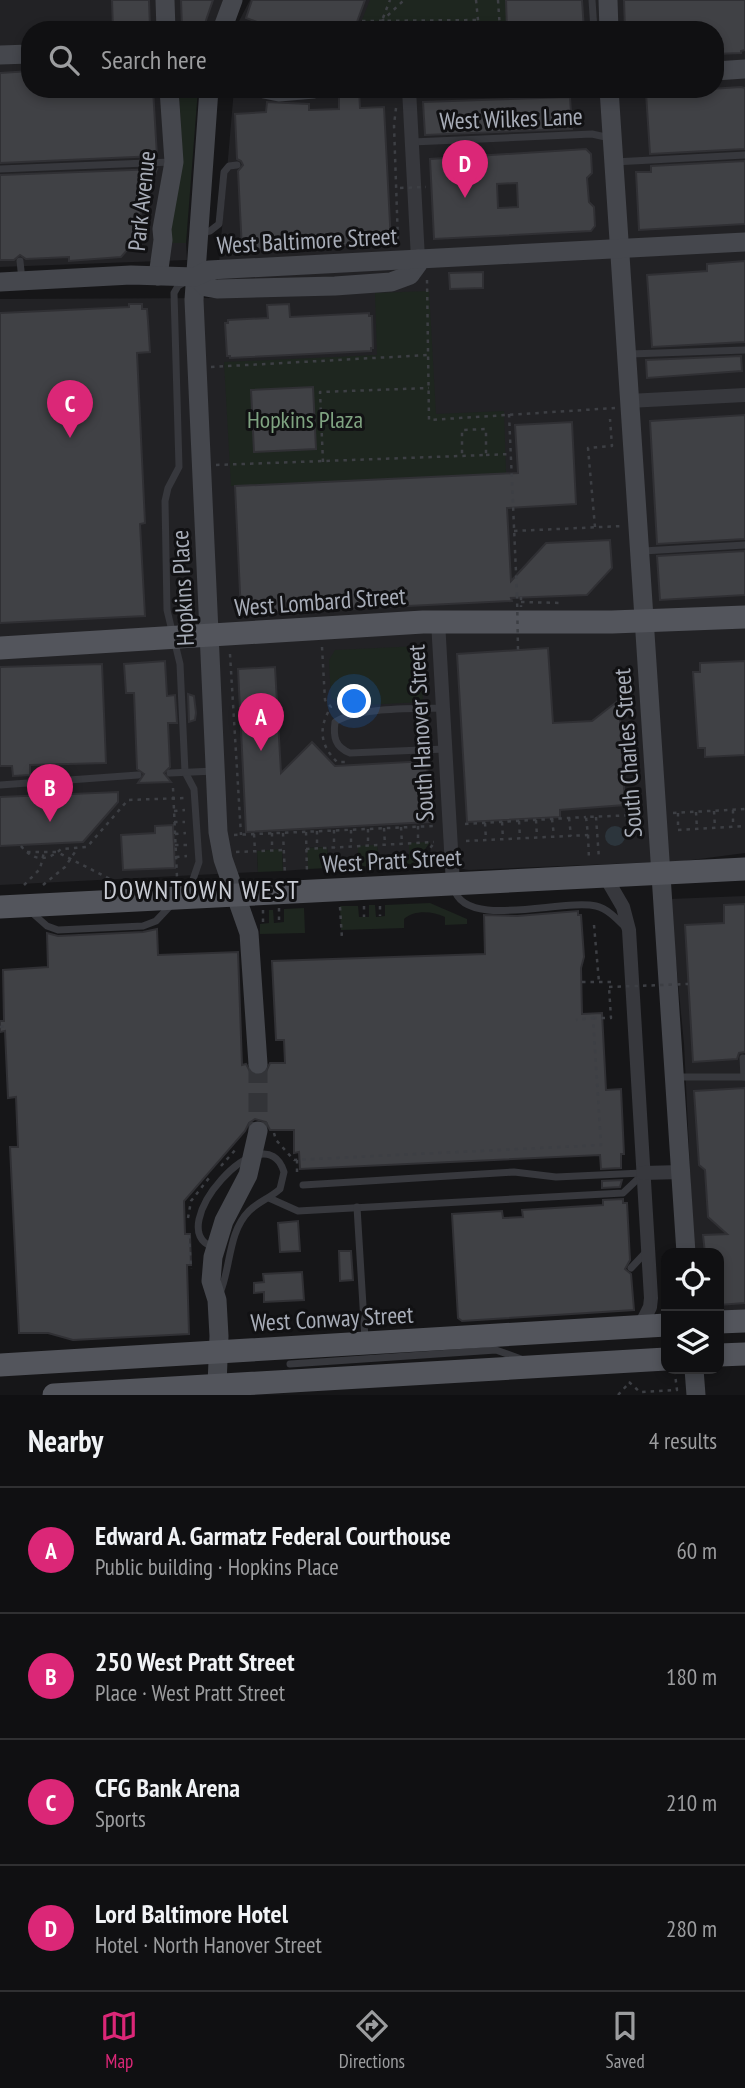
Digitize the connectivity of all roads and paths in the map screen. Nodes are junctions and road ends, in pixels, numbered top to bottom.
1 (165, 0) edge
2 (233, 0) edge
3 (390, 0) edge
4 (404, 0) edge
5 (476, 0) edge
6 (498, 0) edge
7 (593, 0) edge
8 (608, 0) edge
9 (479, 20) joint
10 (166, 21) edge
11 (225, 21) edge
12 (362, 21) dead end
13 (382, 21) junction
14 (499, 21) edge
15 (594, 21) edge
16 (608, 21) edge
17 (21, 54) edge
18 (0, 55) edge
19 (745, 69) edge
20 (724, 70) edge
21 (170, 98) edge
22 (208, 98) edge
23 (409, 98) edge
24 (610, 98) edge
25 (399, 102) dead end
26 (612, 138) junction
27 (411, 142) junction
28 (745, 155) edge
29 (174, 162) junction
30 (613, 162) junction
31 (237, 165) dead end
32 (0, 169) edge
33 (426, 187) dead end
34 (398, 188) junction
35 (199, 233) junction
36 (398, 242) dead end
37 (745, 242) edge
38 (618, 250) junction
39 (20, 261) dead end
40 (423, 264) junction
41 (158, 275) junction
42 (195, 277) junction
43 (22, 281) junction
44 (0, 282) edge
45 (745, 350) edge
46 (625, 354) junction
47 (428, 355) junction
48 (196, 368) junction
49 (429, 388) junction
50 (745, 395) edge
51 (629, 404) junction
52 (509, 414) junction
53 (610, 419) dead end
54 (511, 454) junction
55 (486, 455) junction
56 (463, 456) junction
57 (323, 462) junction
58 (216, 465) dead end
59 (637, 525) junction
60 (594, 527) junction
61 (514, 531) junction
62 (745, 545) edge
63 (639, 551) junction
64 (517, 595) junction
65 (572, 603) dead end
66 (192, 617) dead end
67 (745, 617) edge
68 (643, 620) junction
69 (438, 621) junction
70 (176, 628) junction
71 (211, 636) junction
72 (322, 647) dead end
73 (0, 648) edge
74 (519, 650) dead end
75 (230, 654) dead end
76 (442, 708) junction
77 (445, 749) junction
78 (351, 762) dead end
79 (216, 771) junction
80 (185, 772) junction
81 (170, 773) dead end
82 (138, 775) dead end
83 (0, 785) edge
84 (173, 788) dead end
85 (173, 799) junction
86 (184, 799) dead end
87 (745, 809) edge
88 (185, 810) dead end
89 (733, 810) junction
90 (174, 811) junction
91 (715, 811) junction
92 (696, 812) junction
93 (673, 813) dead end
94 (678, 813) junction
95 (638, 815) dead end
96 (586, 817) junction
97 (596, 817) junction
98 (569, 818) junction
99 (552, 819) junction
100 (536, 820) junction
101 (519, 821) junction
102 (174, 822) junction
103 (185, 822) dead end
104 (502, 822) junction
105 (485, 823) junction
106 (465, 824) dead end
107 (418, 826) junction
108 (434, 826) dead end
109 (745, 826) edge
110 (401, 827) junction
111 (733, 827) junction
112 (384, 828) junction
113 (715, 828) junction
114 (368, 829) junction
115 (697, 829) junction
116 (351, 830) junction
117 (317, 831) junction
118 (334, 831) junction
119 (306, 832) junction
120 (186, 833) dead end
121 (272, 833) junction
122 (283, 833) junction
123 (175, 834) junction
124 (254, 834) junction
125 (234, 835) dead end
126 (241, 835) junction
127 (588, 835) junction
128 (554, 836) junction
129 (571, 836) junction
130 (520, 838) junction
131 (537, 838) junction
132 (503, 839) junction
133 (486, 840) junction
134 (466, 841) dead end
135 (418, 843) junction
136 (63, 844) dead end
137 (402, 844) junction
138 (175, 845) junction
139 (187, 845) dead end
140 (385, 845) junction
141 (22, 846) dead end
142 (351, 846) junction
143 (368, 846) junction
144 (77, 848) junction
145 (317, 848) junction
146 (334, 848) junction
147 (306, 849) junction
148 (59, 850) junction
149 (272, 850) junction
150 (284, 850) junction
151 (255, 851) junction
152 (27, 852) junction
153 (44, 852) junction
154 (236, 852) dead end
155 (187, 856) dead end
156 (176, 857) junction
157 (44, 859) junction
158 (71, 860) junction
159 (598, 866) junction
160 (415, 868) dead end
161 (745, 869) edge
162 (661, 873) junction
163 (307, 874) dead end
164 (285, 876) dead end
165 (114, 881) dead end
166 (453, 884) junction
167 (43, 885) dead end
168 (180, 891) junction
169 (236, 895) junction
170 (25, 896) junction
171 (380, 902) dead end
172 (364, 903) dead end
173 (340, 904) dead end
174 (0, 907) edge
175 (263, 907) dead end
176 (279, 907) dead end
177 (380, 916) dead end
178 (364, 917) dead end
179 (279, 922) dead end
180 (263, 924) dead end
181 (594, 925) dead end
182 (629, 930) junction
183 (342, 939) dead end
184 (582, 982) dead end
185 (599, 982) junction
186 (614, 982) dead end
187 (688, 984) dead end
188 (593, 1018) junction
189 (576, 1020) dead end
190 (743, 1058) dead end
191 (258, 1064) tunnel mouth
192 (675, 1077) junction
193 (745, 1077) edge
194 (265, 1131) joint
195 (254, 1154) junction
196 (681, 1172) junction
197 (643, 1173) junction
198 (303, 1185) dead end
199 (270, 1199) junction
200 (357, 1207) junction
201 (188, 1210) dead end
202 (189, 1222) dead end
203 (189, 1234) dead end
204 (215, 1248) junction
205 (687, 1248) edge
206 (648, 1251) junction
207 (631, 1268) dead end
208 (191, 1269) dead end
209 (217, 1300) junction
210 (745, 1321) edge
211 (724, 1322) edge
212 (661, 1325) edge
213 (640, 1327) junction
214 (434, 1339) junction
215 (365, 1343) junction
216 (218, 1353) junction
217 (745, 1354) edge
218 (724, 1355) edge
219 (412, 1357) junction
220 (290, 1364) dead end
221 (0, 1365) edge
222 (661, 1366) edge
223 (542, 1367) junction
224 (678, 1374) edge
225 (683, 1374) edge
226 (636, 1375) dead end
227 (629, 1382) junction
228 (217, 1390) edge
229 (54, 1395) edge
230 (618, 1395) edge
231 (696, 1395) edge

1 - 10 main road
2 - 11 main road
3 - 13 path
4 - 13 path
5 - 9 path
6 - 14 path
7 - 15 lane
8 - 16 main road
9 - 13 path
12 - 13 path
17 - 18 main road
19 - 20 main road
21 - 29 main road, Park Avenue
22 - 35 main road, Hopkins Place
23 - 27 street
24 - 26 main road, South Charles Street
25 - 34 path
26 - 27 lane, West Wilkes Lane
26 - 30 main road, South Charles Street
27 - 40 street
28 - 30 lane
29 - 32 lane
29 - 41 main road, Park Avenue
30 - 38 main road, South Charles Street
31 - 35 lane
33 - 34 path, bridge
34 - 36 path
35 - 42 main road, Hopkins Place
37 - 38 main road, West Baltimore Street
38 - 40 main road, West Baltimore Street
38 - 46 main road, South Charles Street
39 - 43 lane
40 - 42 main road, West Baltimore Street
40 - 47 path
41 - 42 main road, West Baltimore Street
41 - 43 main road, West Baltimore Street
42 - 48 main road, Hopkins Place
42 - 70 lane
43 - 44 main road, West Baltimore Street
45 - 46 lane
46 - 51 main road, South Charles Street
47 - 48 path
47 - 49 path
48 - 71 main road, Hopkins Place
49 - 52 path
49 - 57 path
50 - 51 street
51 - 52 path
51 - 59 main road, South Charles Street
52 - 54 path
53 - 60 path
54 - 55 path
54 - 61 path
55 - 56 path
55 - 56 path
56 - 57 path
57 - 58 path
59 - 60 path
59 - 63 main road, South Charles Street
60 - 61 path
61 - 64 path
62 - 63 lane
63 - 68 main road, South Charles Street
64 - 65 path
64 - 74 path, bridge
66 - 70 path
67 - 68 main road, West Lombard Street
68 - 69 main road, West Lombard Street
68 - 162 main road, South Charles Street
69 - 71 main road, West Lombard Street
69 - 76 street, South Hanover Street
70 - 71 main road, West Lombard Street
70 - 73 main road, West Lombard Street
70 - 80 lane
71 - 79 main road, Hopkins Place
72 - 78 path
75 - 126 path
76 - 77 street, South Hanover Street
76 - 77 lane
77 - 166 street, South Hanover Street
79 - 80 lane
79 - 169 main road, Hopkins Place
80 - 81 lane
80 - 168 lane
82 - 83 lane
84 - 85 path
85 - 86 path
85 - 90 path
85 - 144 path
87 - 89 path
88 - 90 path
89 - 91 path
89 - 111 path
90 - 102 path
91 - 92 path
91 - 113 path
92 - 94 path
92 - 115 path
93 - 94 path
94 - 115 path
95 - 97 path
96 - 97 path
96 - 98 path
96 - 127 path
97 - 159 path
98 - 99 path
98 - 129 path
99 - 100 path
99 - 128 path
100 - 101 path
100 - 131 path
101 - 104 path
101 - 130 path
102 - 103 path
102 - 123 path
104 - 105 path
104 - 132 path
105 - 106 path
105 - 133 path
107 - 108 path
107 - 110 path
107 - 135 path
109 - 111 path
110 - 112 path
110 - 137 path
111 - 113 path
112 - 114 path
112 - 140 path
113 - 115 path
114 - 116 path
114 - 143 path
116 - 118 path
116 - 142 path
117 - 118 path
117 - 119 path
117 - 145 path
118 - 146 path
119 - 122 path
119 - 147 path
120 - 123 path
121 - 122 path
121 - 124 path
121 - 149 path
122 - 150 path
123 - 138 path
124 - 126 path
124 - 151 path
125 - 126 path
127 - 129 path
127 - 159 path
128 - 129 path
128 - 131 path
130 - 131 path
130 - 132 path
132 - 133 path
133 - 134 path
135 - 137 path
135 - 160 path
136 - 148 path
137 - 140 path
138 - 139 path
138 - 156 path
140 - 143 path
141 - 152 path
142 - 143 path
142 - 146 path
144 - 148 path
144 - 158 path
145 - 146 path
145 - 147 path
147 - 163 path
148 - 153 path
148 - 157 path
148 - 158 path
149 - 150 path
149 - 151 path
150 - 164 path
151 - 154 path
152 - 153 path
152 - 157 path
153 - 157 path
155 - 156 path
156 - 168 path
157 - 170 path
158 - 165 path
158 - 167 path
159 - 162 main road, West Pratt Street
159 - 166 main road, West Pratt Street
159 - 182 street
161 - 162 main road, West Pratt Street
162 - 192 main road, South Charles Street
166 - 169 main road, West Pratt Street
166 - 182 lane
168 - 169 main road, West Pratt Street
168 - 170 main road, West Pratt Street
169 - 191 main road, Hopkins Place
170 - 174 main road, West Pratt Street
171 - 177 path
172 - 178 path
173 - 183 path
175 - 180 path
176 - 179 path
181 - 185 path
182 - 197 street
184 - 185 path
185 - 186 path
187 - 188 path, bridge
188 - 189 path
188 - 194 path
190 - 193 lane
192 - 193 lane
192 - 196 main road, South Charles Street
194 - 195 main road
195 - 199 lane
195 - 204 main road
195 - 204 lane
196 - 197 street
196 - 205 main road, South Charles Street
197 - 198 lane
197 - 200 lane
197 - 206 street
199 - 200 lane
199 - 209 lane
200 - 215 lane
201 - 202 path
203 - 208 path
204 - 209 main road
206 - 207 lane
206 - 213 street
209 - 216 main road
210 - 211 main road
212 - 213 main road, West Conway Street
213 - 214 main road, West Conway Street
214 - 215 main road, West Conway Street
214 - 219 lane
215 - 216 main road, West Conway Street
216 - 221 main road, West Conway Street
216 - 228 main road
217 - 218 main road
219 - 220 lane
219 - 223 lane
222 - 223 main road
223 - 228 main road
224 - 227 path
225 - 231 main road
226 - 227 path
227 - 230 path
228 - 229 main road

